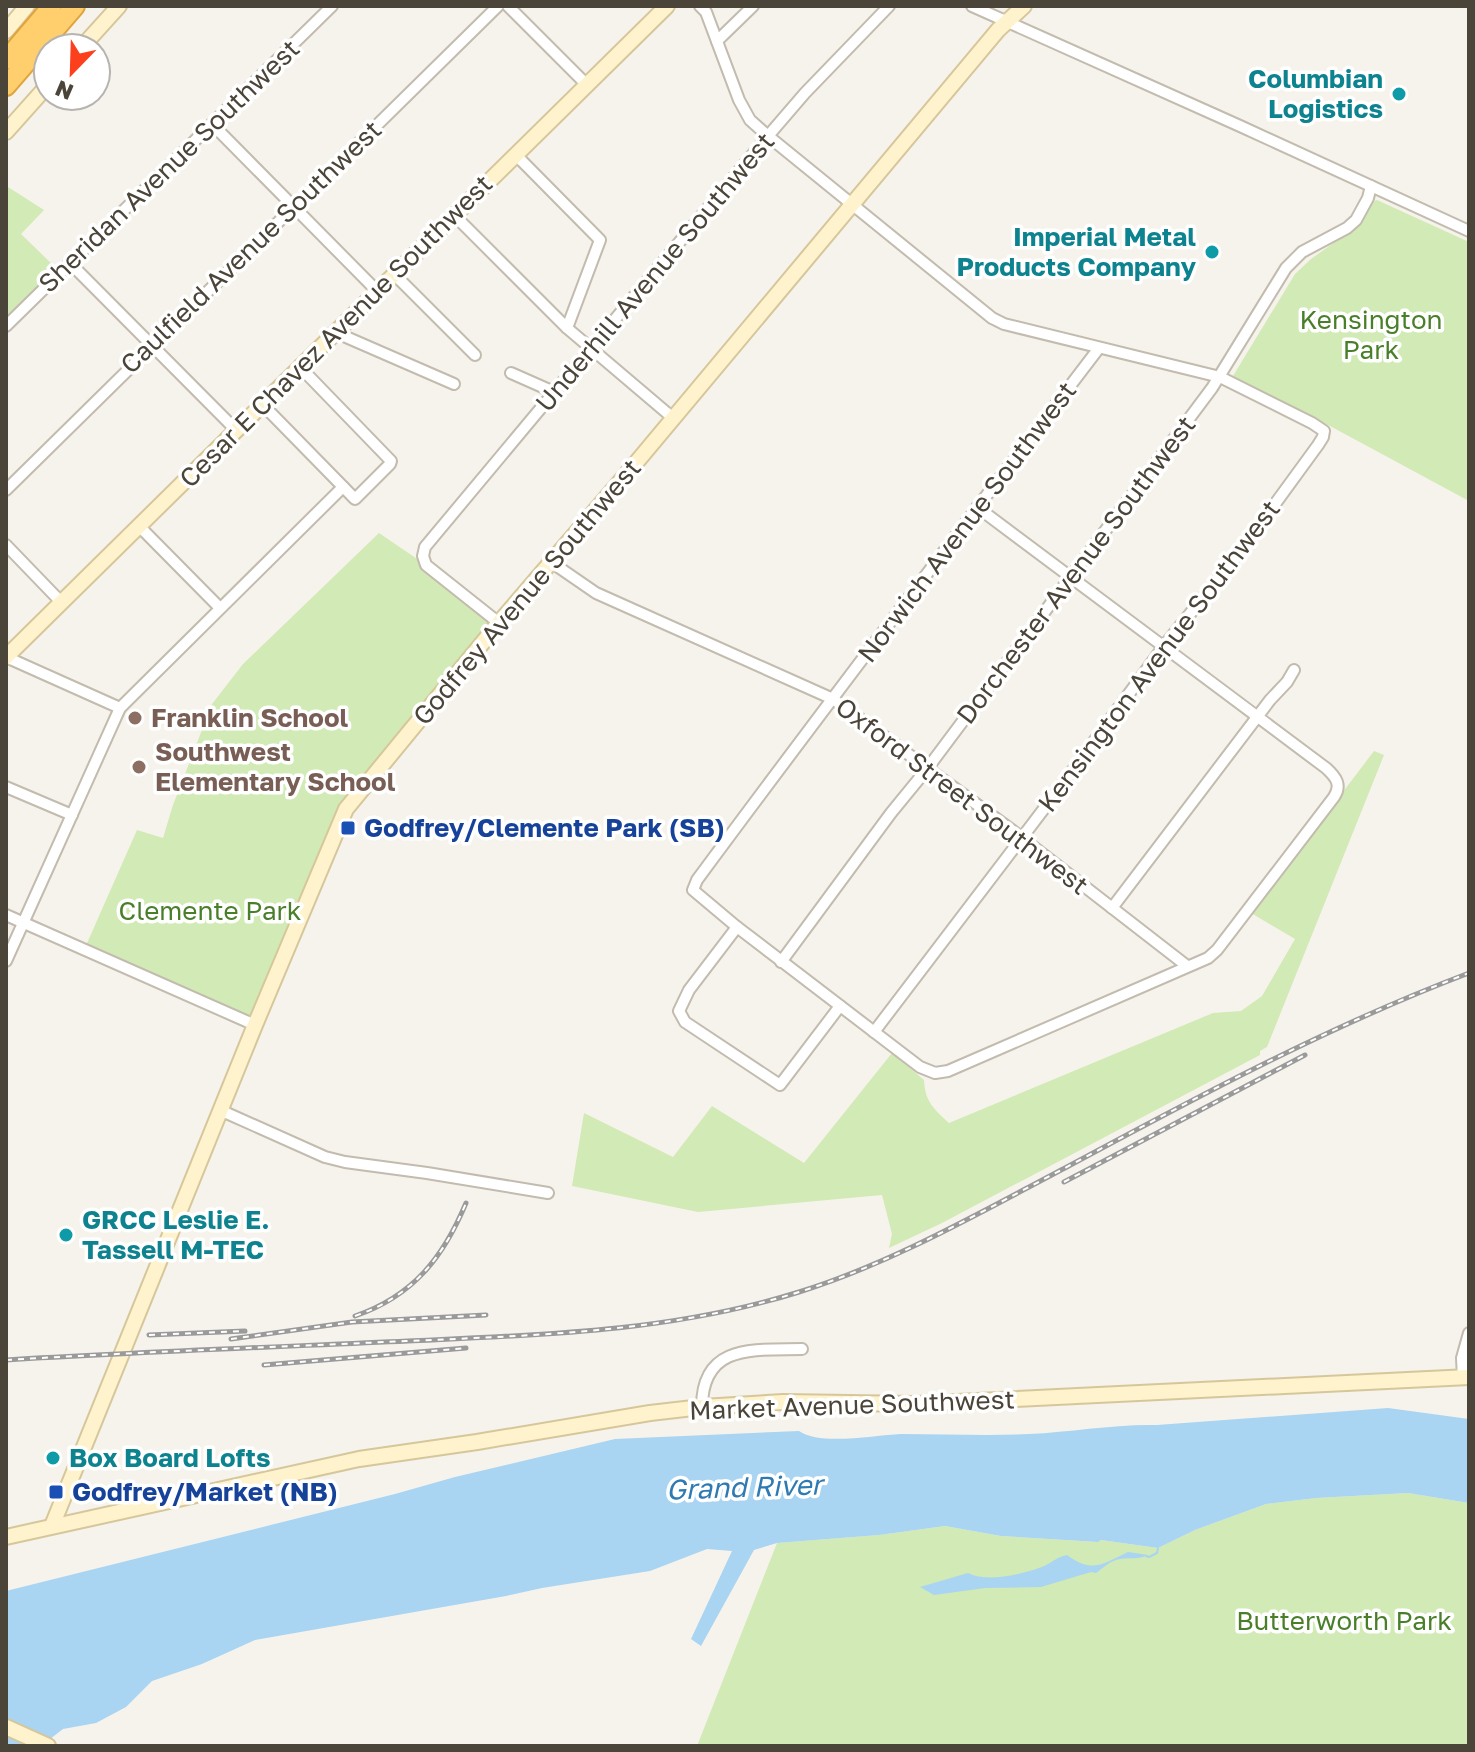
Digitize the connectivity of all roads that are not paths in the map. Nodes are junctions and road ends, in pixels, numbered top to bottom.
1 (27, 6) edge
2 (52, 6) edge
3 (75, 6) edge
4 (119, 6) edge
5 (332, 6) edge
6 (498, 6) edge
7 (508, 6) edge
8 (667, 6) edge
9 (700, 6) edge
10 (753, 6) edge
11 (889, 6) edge
12 (972, 6) edge
13 (1024, 6) edge
14 (1006, 21) junction
15 (6, 31) edge
16 (95, 32) edge
17 (717, 41) junction
18 (6, 60) edge
19 (586, 84) junction
20 (6, 86) edge
21 (32, 103) edge
22 (212, 124) junction
23 (6, 132) edge
24 (768, 136) junction
25 (515, 154) junction
26 (1371, 186) junction
27 (852, 204) junction
28 (294, 206) junction
29 (454, 215) junction
30 (1469, 231) edge
31 (70, 263) junction
32 (394, 274) junction
33 (377, 291) junction
34 (6, 326) edge
35 (567, 328) junction
36 (338, 330) junction
37 (152, 345) junction
38 (591, 348) junction
39 (1099, 348) junction
40 (475, 355) dead end
41 (300, 367) junction
42 (511, 373) dead end
43 (1220, 377) junction
44 (454, 384) dead end
45 (554, 392) junction
46 (262, 404) junction
47 (673, 418) junction
48 (236, 430) junction
49 (343, 487) junction
50 (6, 490) edge
51 (977, 507) junction
52 (138, 525) junction
53 (6, 545) edge
54 (551, 562) junction
55 (1070, 577) junction
56 (61, 602) junction
57 (220, 608) junction
58 (499, 623) junction
59 (1164, 646) junction
60 (6, 657) edge
61 (1294, 670) dead end
62 (833, 699) junction
63 (120, 708) junction
64 (1258, 716) junction
65 (927, 769) junction
66 (6, 787) edge
67 (72, 815) junction
68 (1021, 837) junction
69 (1112, 908) junction
70 (6, 915) edge
71 (22, 922) junction
72 (737, 927) junction
73 (6, 961) edge
74 (781, 962) junction
75 (1187, 966) junction
76 (840, 1006) junction
77 (255, 1025) junction
78 (874, 1032) junction
79 (222, 1111) junction
80 (548, 1193) dead end
81 (1469, 1333) edge
82 (802, 1349) dead end
83 (1466, 1378) edge
84 (702, 1407) junction
85 (52, 1526) junction
86 (6, 1537) edge
87 (6, 1727) edge
88 (47, 1746) edge

1 - 15 main road
2 - 18 highway
3 - 20 highway
4 - 16 main road
5 - 22 street, Sheridan Avenue Southwest
6 - 28 street, Caulfield Avenue Southwest
7 - 19 street
8 - 19 main road, Cesar E Chavez Avenue Southwest
9 - 17 street
10 - 17 street
11 - 24 street, Underhill Avenue Southwest
12 - 14 street
13 - 14 main road, Godfrey Avenue Southwest
14 - 26 street
14 - 27 main road, Godfrey Avenue Southwest
17 - 24 street
19 - 25 main road, Cesar E Chavez Avenue Southwest
21 - 23 main road
22 - 28 street
22 - 31 street, Sheridan Avenue Southwest
24 - 27 street
24 - 38 street, Underhill Avenue Southwest
25 - 29 main road, Cesar E Chavez Avenue Southwest
25 - 35 street
26 - 30 street
26 - 43 street, Dorchester Avenue Southwest
27 - 39 street
27 - 47 main road, Godfrey Avenue Southwest
28 - 33 street
28 - 37 street, Caulfield Avenue Southwest
29 - 32 main road, Cesar E Chavez Avenue Southwest
29 - 35 street
31 - 34 street, Sheridan Avenue Southwest
31 - 37 street
32 - 33 main road, Cesar E Chavez Avenue Southwest
32 - 40 street
33 - 36 main road, Cesar E Chavez Avenue Southwest
35 - 38 street
36 - 41 main road, Cesar E Chavez Avenue Southwest
36 - 44 street
37 - 48 street
37 - 50 street, Caulfield Avenue Southwest
38 - 45 street, Underhill Avenue Southwest
38 - 47 street
39 - 43 street
39 - 51 street, Norwich Avenue Southwest
41 - 46 main road, Cesar E Chavez Avenue Southwest
41 - 49 street
42 - 45 street
43 - 55 street, Dorchester Avenue Southwest
43 - 59 street, Kensington Avenue Southwest
45 - 58 street, Underhill Avenue Southwest
46 - 48 main road, Cesar E Chavez Avenue Southwest
46 - 49 street
47 - 54 main road, Godfrey Avenue Southwest
48 - 52 main road, Cesar E Chavez Avenue Southwest
49 - 57 street
51 - 55 street
51 - 62 street, Norwich Avenue Southwest
52 - 56 main road, Cesar E Chavez Avenue Southwest
52 - 57 street
53 - 56 street
54 - 58 main road, Godfrey Avenue Southwest
54 - 62 street, Oxford Street Southwest
55 - 59 street
55 - 65 street, Dorchester Avenue Southwest
56 - 60 main road, Cesar E Chavez Avenue Southwest
57 - 63 street
58 - 77 main road, Godfrey Avenue Southwest
59 - 64 street
59 - 68 street, Kensington Avenue Southwest
60 - 63 street
61 - 64 street
62 - 65 street, Oxford Street Southwest
62 - 72 street, Norwich Avenue Southwest
63 - 67 street
64 - 69 street
64 - 75 street
65 - 68 street, Oxford Street Southwest
65 - 74 street, Dorchester Avenue Southwest
66 - 67 street
67 - 71 street
68 - 69 street, Oxford Street Southwest
68 - 78 street, Kensington Avenue Southwest
69 - 75 street, Oxford Street Southwest
70 - 71 street
71 - 73 street
71 - 77 street
72 - 74 street
72 - 76 street
74 - 76 street
75 - 78 street
76 - 78 street
77 - 79 main road, Godfrey Avenue Southwest
79 - 80 street
79 - 85 main road, Godfrey Avenue Southwest
81 - 83 street
82 - 84 street
83 - 84 main road, Market Avenue Southwest
84 - 85 main road, Market Avenue Southwest
85 - 86 main road, Market Avenue Southwest
87 - 88 main road

